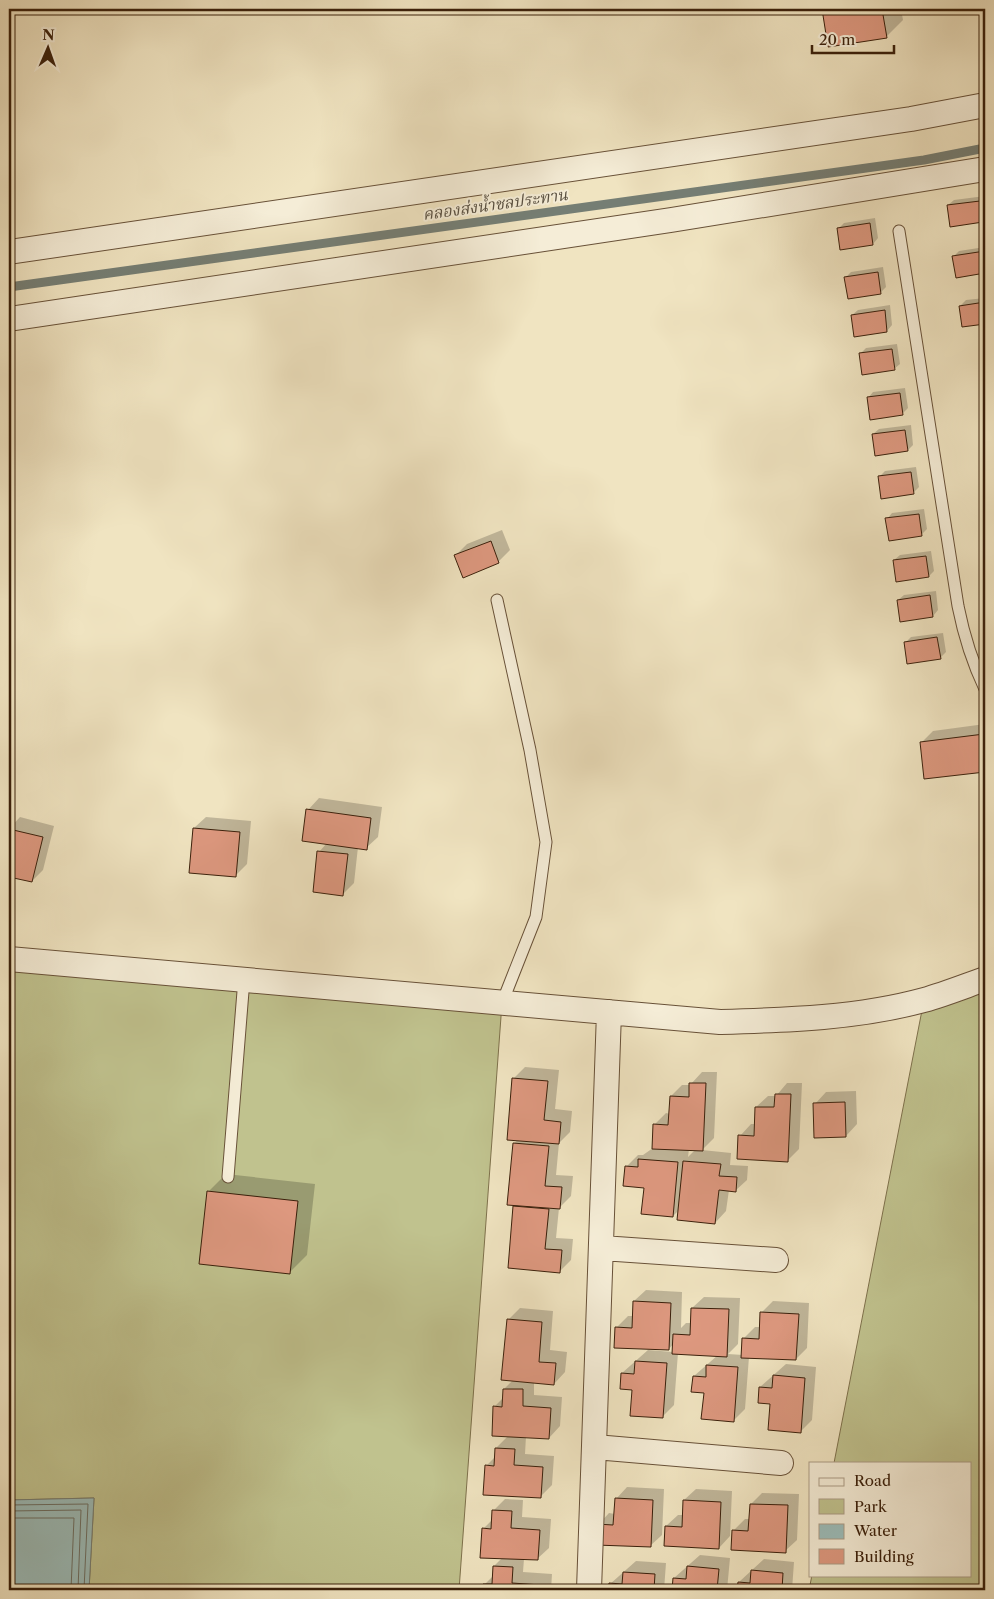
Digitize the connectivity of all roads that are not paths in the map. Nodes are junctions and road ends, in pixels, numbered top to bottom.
1 (985, 105) edge
2 (985, 169) edge
3 (899, 231) dead end
4 (9, 252) edge
5 (9, 319) edge
6 (497, 600) dead end
7 (985, 689) edge
8 (9, 959) edge
9 (244, 979) junction
10 (985, 979) edge
11 (502, 1003) junction
12 (609, 1012) junction
13 (228, 1177) dead end
14 (602, 1248) junction
15 (776, 1260) dead end
16 (595, 1447) junction
17 (781, 1463) dead end
18 (589, 1590) edge

1 - 4 street
2 - 5 street
3 - 7 lane
6 - 11 lane
8 - 9 street
9 - 11 street
9 - 13 lane
10 - 12 street
11 - 12 street
12 - 14 street
14 - 15 street
14 - 16 street
16 - 17 street
16 - 18 street

